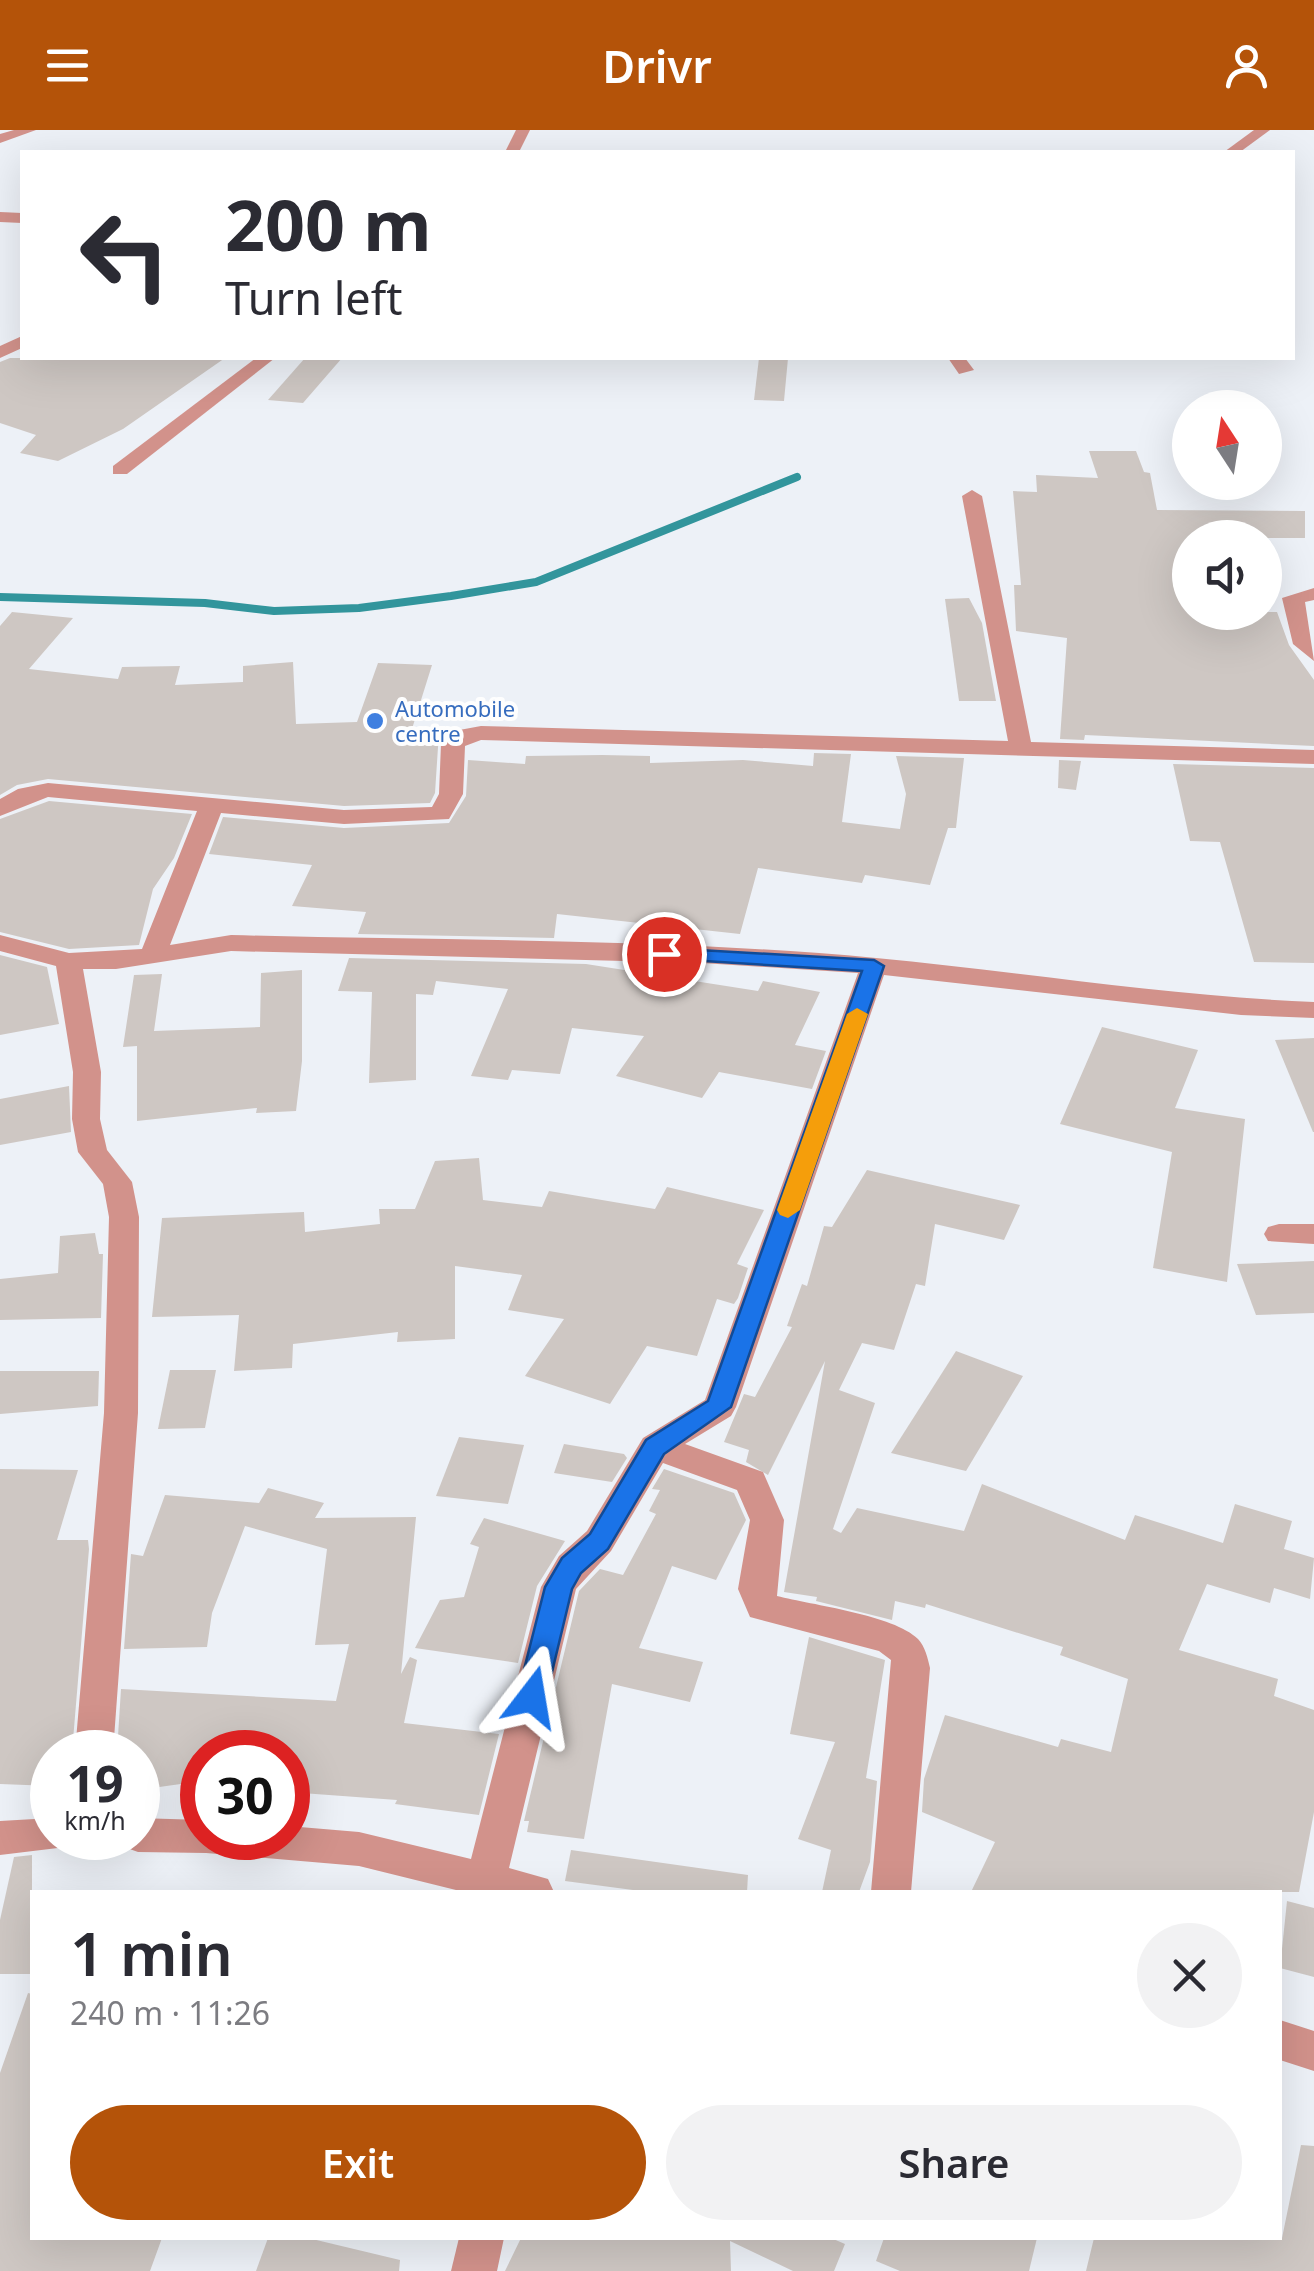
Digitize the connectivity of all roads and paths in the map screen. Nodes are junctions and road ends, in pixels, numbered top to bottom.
1 (29, 130) edge
2 (1264, 130) edge
3 (0, 139) edge
4 (1234, 150) edge
5 (263, 360) edge
6 (120, 470) dead end
7 (972, 496) dead end
8 (1314, 594) edge
9 (1314, 654) edge
10 (1021, 750) junction
11 (1314, 757) edge
12 (211, 807) junction
13 (0, 809) edge
14 (0, 943) edge
15 (153, 954) junction
16 (68, 961) junction
17 (874, 966) junction
18 (1314, 1010) edge
19 (1278, 1234) dead end
20 (1314, 1234) edge
21 (655, 1447) junction
22 (96, 1730) edge
23 (30, 1836) edge
24 (0, 1838) edge
25 (310, 1845) edge
26 (486, 1880) junction
27 (526, 1890) edge
28 (892, 1890) edge
29 (1282, 2041) edge
30 (1314, 2051) edge
31 (482, 2240) edge
32 (474, 2271) edge

1 - 3 street
2 - 4 street
5 - 6 street
7 - 10 street
8 - 9 street
10 - 11 street
10 - 12 street
12 - 13 street
12 - 15 street
14 - 16 street
15 - 16 street
15 - 17 street
16 - 22 street
17 - 18 street
17 - 21 street
19 - 20 street
21 - 26 street
21 - 28 street
23 - 24 street
25 - 26 street
26 - 27 street
29 - 30 street
31 - 32 street

